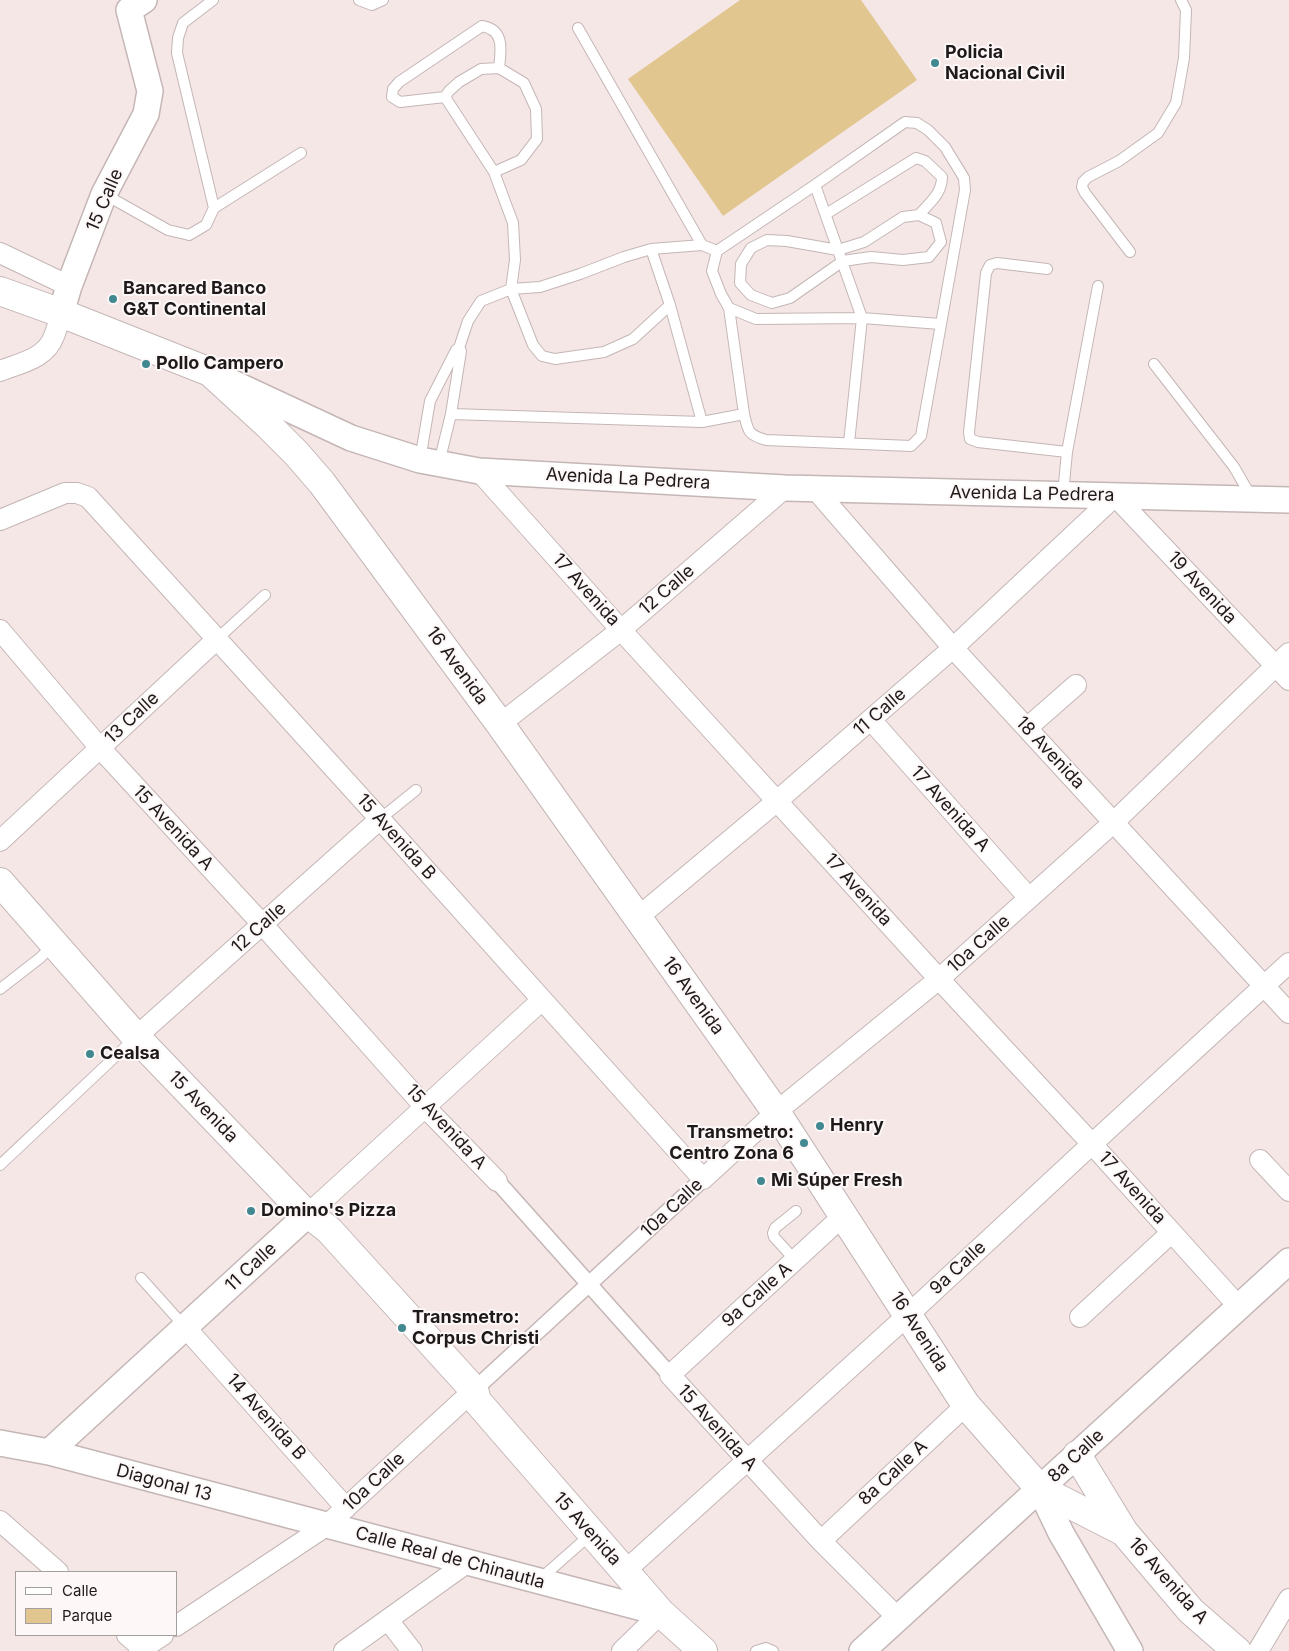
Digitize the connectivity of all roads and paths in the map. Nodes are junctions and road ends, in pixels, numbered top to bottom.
1 (213, 0) edge
2 (360, 0) edge
3 (383, 0) edge
4 (1182, 0) edge
5 (133, 3) edge
6 (578, 28) dead end
7 (499, 68) junction
8 (445, 97) junction
9 (301, 153) dead end
10 (494, 172) junction
11 (815, 185) junction
12 (104, 194) junction
13 (214, 208) junction
14 (826, 214) junction
15 (919, 215) junction
16 (702, 245) junction
17 (651, 250) junction
18 (838, 250) junction
19 (717, 251) junction
20 (1130, 252) dead end
21 (0, 253) edge
22 (843, 261) junction
23 (1047, 269) dead end
24 (69, 286) junction
25 (1098, 286) dead end
26 (511, 288) junction
27 (0, 291) edge
28 (670, 305) junction
29 (729, 308) junction
30 (61, 313) junction
31 (862, 318) junction
32 (940, 324) junction
33 (459, 348) junction
34 (1154, 364) dead end
35 (0, 371) edge
36 (210, 372) junction
37 (451, 414) junction
38 (744, 414) junction
39 (702, 422) junction
40 (849, 443) junction
41 (1068, 452) junction
42 (430, 462) junction
43 (479, 470) junction
44 (785, 488) junction
45 (815, 489) junction
46 (1062, 495) junction
47 (1115, 496) junction
48 (1253, 499) junction
49 (1289, 500) edge
50 (0, 520) edge
51 (265, 595) dead end
52 (0, 630) edge
53 (621, 630) junction
54 (217, 640) junction
55 (953, 648) junction
56 (1285, 666) edge
57 (1076, 685) dead end
58 (870, 720) junction
59 (500, 724) junction
60 (1028, 728) junction
61 (100, 748) junction
62 (416, 790) dead end
63 (777, 801) junction
64 (380, 819) junction
65 (1114, 822) junction
66 (0, 841) edge
67 (0, 882) edge
68 (1029, 898) junction
69 (637, 918) junction
70 (263, 925) junction
71 (54, 944) junction
72 (1289, 963) edge
73 (939, 979) junction
74 (1265, 986) junction
75 (0, 989) edge
76 (542, 1000) junction
77 (1289, 1013) edge
78 (136, 1036) junction
79 (426, 1107) junction
80 (776, 1112) junction
81 (1092, 1144) junction
82 (1260, 1160) dead end
83 (0, 1164) edge
84 (703, 1179) junction
85 (496, 1181) joint
86 (1289, 1191) edge
87 (796, 1211) dead end
88 (844, 1215) junction
89 (308, 1216) junction
90 (1171, 1233) junction
91 (795, 1260) junction
92 (1289, 1261) edge
93 (142, 1278) dead end
94 (588, 1285) junction
95 (1239, 1306) junction
96 (908, 1316) junction
97 (1080, 1317) dead end
98 (185, 1327) junction
99 (670, 1375) junction
100 (472, 1396) junction
101 (966, 1405) junction
102 (0, 1443) edge
103 (49, 1452) junction
104 (1077, 1455) junction
105 (747, 1461) junction
106 (1040, 1489) junction
107 (346, 1508) junction
108 (0, 1521) edge
109 (326, 1526) junction
110 (1124, 1532) junction
111 (591, 1534) junction
112 (821, 1541) junction
113 (468, 1562) junction
114 (57, 1571) edge
115 (625, 1571) junction
116 (538, 1581) junction
117 (574, 1590) junction
118 (1289, 1599) edge
119 (661, 1613) junction
120 (898, 1618) junction
121 (388, 1620) junction
122 (178, 1625) edge
123 (129, 1636) edge
124 (162, 1636) edge
125 (141, 1650) edge
126 (344, 1651) edge
127 (412, 1651) edge
128 (622, 1651) edge
129 (703, 1651) edge
130 (756, 1651) edge
131 (773, 1651) edge
132 (862, 1651) edge
133 (1130, 1651) edge
134 (1237, 1651) edge
135 (1258, 1651) edge

1 - 13 lane
2 - 3 lane
4 - 20 lane
5 - 12 street, 15 Calle
6 - 16 lane
7 - 8 lane
7 - 8 lane
7 - 10 lane
8 - 10 lane
9 - 13 lane
10 - 26 lane
11 - 14 lane
11 - 19 lane
11 - 32 lane
12 - 13 lane
12 - 24 street, 15 Calle
14 - 15 lane
14 - 18 lane
15 - 18 lane
15 - 22 lane
16 - 17 lane
16 - 19 lane
17 - 26 lane
17 - 28 lane
18 - 22 lane
18 - 22 lane
19 - 29 lane
21 - 24 street
22 - 31 lane
23 - 41 lane
24 - 30 street, 15 Calle
25 - 41 lane
26 - 28 lane
26 - 33 lane
27 - 30 main road, Avenida La Pedrera
28 - 39 lane
29 - 31 lane
29 - 38 lane
30 - 35 street, 15 Calle
30 - 36 main road, Avenida La Pedrera
31 - 32 lane
31 - 40 lane
32 - 40 lane
33 - 37 lane
33 - 42 lane
34 - 48 lane
36 - 42 street, Avenida La Pedrera
36 - 59 main road, 16 Avenida
37 - 39 lane
37 - 42 lane
38 - 39 lane
38 - 40 lane
41 - 46 lane
42 - 43 street, Avenida La Pedrera
43 - 44 street, Avenida La Pedrera
43 - 53 street, 17 Avenida
44 - 45 street, Avenida La Pedrera
44 - 53 street, 12 Calle
45 - 46 street, Avenida La Pedrera
45 - 55 street, 18 Avenida
46 - 47 street, Avenida La Pedrera
47 - 48 street, Avenida La Pedrera
47 - 55 street, 11 Calle
47 - 56 street, 19 Avenida
48 - 49 street, Avenida La Pedrera
50 - 54 street, 15 Avenida B
51 - 54 lane, 13 Calle
52 - 61 street, 15 Avenida A
53 - 59 street, 12 Calle
53 - 63 street, 17 Avenida
54 - 61 street, 13 Calle
54 - 64 street, 15 Avenida B
55 - 58 street, 11 Calle
55 - 60 street, 18 Avenida
56 - 65 street, 10a Calle
57 - 60 street
58 - 63 street, 11 Calle
58 - 68 street, 17 Avenida A
59 - 69 main road, 16 Avenida
60 - 65 street, 18 Avenida
61 - 66 street, 13 Calle
61 - 70 street, 15 Avenida A
62 - 64 lane
63 - 69 street, 11 Calle
63 - 73 street, 17 Avenida
64 - 70 street, 12 Calle
64 - 76 street, 15 Avenida B
65 - 68 street, 10a Calle
65 - 74 street, 18 Avenida
67 - 71 main road, 15 Avenida
68 - 73 street, 10a Calle
69 - 80 main road, 16 Avenida
70 - 78 street, 12 Calle
70 - 79 street, 15 Avenida A
71 - 75 lane
71 - 78 main road, 15 Avenida
72 - 74 street, 9a Calle
73 - 80 street, 10a Calle
73 - 81 street, 17 Avenida
74 - 77 street, 18 Avenida
74 - 81 street, 9a Calle
76 - 79 street, 11 Calle
76 - 84 street, 15 Avenida B
78 - 83 lane
78 - 89 main road, 15 Avenida
79 - 85 street, 15 Avenida A
79 - 89 street, 11 Calle
80 - 84 street, 10a Calle
80 - 88 main road, 16 Avenida
81 - 90 street, 17 Avenida
81 - 96 street, 9a Calle
82 - 86 street
84 - 94 street, 10a Calle
85 - 94 street, 15 Avenida A
87 - 91 lane
88 - 91 street, 9a Calle A
88 - 96 main road, 16 Avenida
89 - 98 street, 11 Calle
89 - 100 main road, 15 Avenida
90 - 95 street, 17 Avenida
90 - 97 street
91 - 99 street, 9a Calle A
92 - 95 street, 8a Calle
93 - 98 lane
94 - 99 street, 15 Avenida A
94 - 100 street, 10a Calle
95 - 104 street, 8a Calle
96 - 101 main road, 16 Avenida
96 - 105 street, 9a Calle
98 - 103 street, 11 Calle
98 - 107 street, 14 Avenida B
99 - 105 street, 15 Avenida A
100 - 107 street, 10a Calle
100 - 111 main road, 15 Avenida
101 - 106 main road, 16 Avenida
101 - 112 street, 8a Calle A
102 - 103 street, Diagonal 13
103 - 109 street, Diagonal 13
104 - 106 street, 8a Calle
104 - 110 main road
105 - 112 street, 15 Avenida A
105 - 115 street, 9a Calle
106 - 110 main road, 16 Avenida A
106 - 120 street, 8a Calle
106 - 133 street, 16 Avenida
107 - 109 street, 10a Calle
108 - 114 street
109 - 113 street, Calle Real de Chinautla
109 - 122 street, 10a Calle
110 - 134 main road, 16 Avenida A
111 - 115 main road, 15 Avenida
111 - 116 lane
112 - 120 street, 15 Avenida A
113 - 116 street, Calle Real de Chinautla
113 - 121 street
115 - 117 street, Calle Real de Chinautla
115 - 119 main road, 15 Avenida
116 - 117 street, Calle Real de Chinautla
117 - 119 street, Calle Real de Chinautla
118 - 135 street
119 - 128 street
119 - 129 main road, 15 Avenida
120 - 132 street, 8a Calle
121 - 126 street
121 - 127 street
123 - 125 street
124 - 125 street
130 - 131 lane

